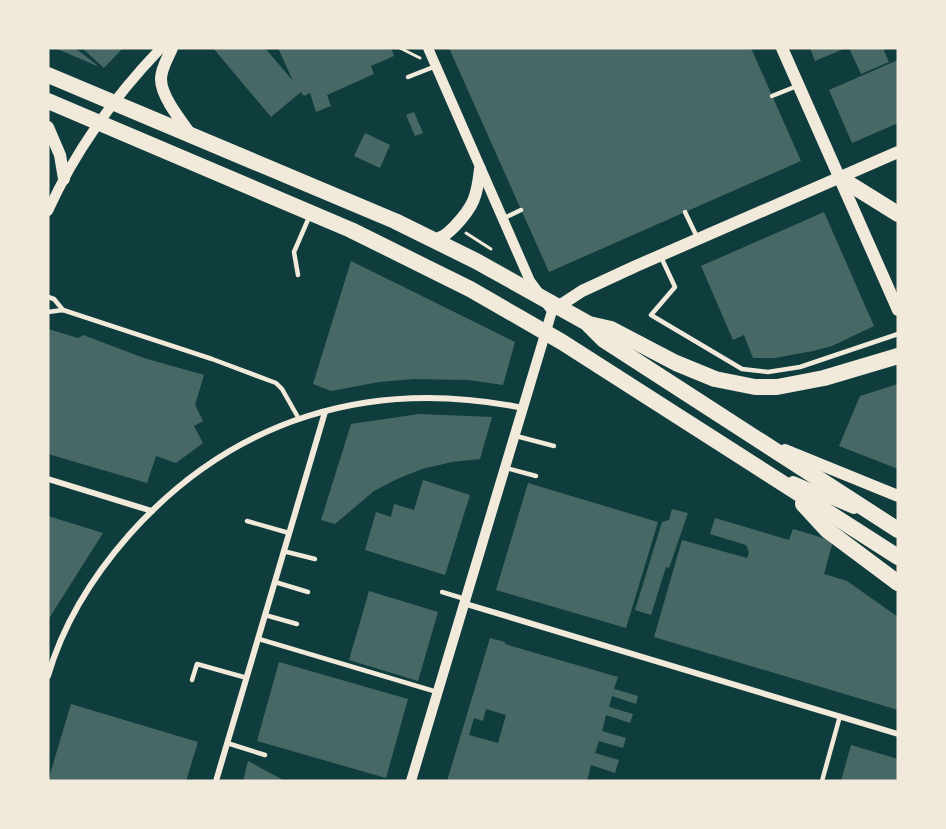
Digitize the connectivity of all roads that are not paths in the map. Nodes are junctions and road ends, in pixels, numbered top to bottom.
1 (161, 48) edge
2 (172, 48) edge
3 (428, 48) edge
4 (782, 48) edge
5 (436, 66) junction
6 (48, 75) edge
7 (408, 77) dead end
8 (798, 85) junction
9 (772, 96) dead end
10 (48, 102) edge
11 (112, 103) junction
12 (96, 124) junction
13 (48, 128) edge
14 (193, 137) junction
15 (898, 152) edge
16 (480, 169) junction
17 (840, 178) junction
18 (64, 179) junction
19 (521, 210) dead end
20 (48, 211) edge
21 (685, 212) dead end
22 (898, 214) edge
23 (310, 215) junction
24 (502, 219) junction
25 (697, 239) junction
26 (430, 240) junction
27 (660, 255) junction
28 (298, 275) dead end
29 (48, 297) edge
30 (63, 310) junction
31 (552, 310) junction
32 (898, 310) edge
33 (48, 312) edge
34 (589, 324) junction
35 (544, 333) junction
36 (898, 334) edge
37 (898, 356) edge
38 (524, 408) junction
39 (325, 412) junction
40 (299, 419) junction
41 (516, 436) junction
42 (554, 446) dead end
43 (506, 468) junction
44 (536, 476) dead end
45 (48, 479) edge
46 (790, 490) junction
47 (898, 496) edge
48 (152, 511) junction
49 (247, 521) dead end
50 (898, 522) edge
51 (898, 530) edge
52 (289, 533) junction
53 (283, 551) junction
54 (898, 557) edge
55 (315, 559) dead end
56 (275, 582) junction
57 (898, 584) edge
58 (308, 592) dead end
59 (442, 592) dead end
60 (467, 602) junction
61 (265, 615) junction
62 (297, 624) dead end
63 (259, 639) junction
64 (48, 676) edge
65 (247, 678) junction
66 (192, 680) dead end
67 (438, 693) junction
68 (840, 717) junction
69 (898, 734) edge
70 (227, 743) junction
71 (264, 755) dead end
72 (216, 781) edge
73 (411, 781) edge
74 (822, 781) edge

1 - 11 street
2 - 14 main road
3 - 5 street
4 - 8 main road
5 - 7 lane
5 - 16 street
6 - 11 main road
6 - 34 highway
8 - 9 lane
8 - 17 main road
10 - 12 main road
10 - 46 highway
11 - 12 street
11 - 14 main road
12 - 18 street
12 - 23 main road
13 - 18 main road
14 - 26 main road
15 - 17 main road
16 - 24 street
16 - 26 main road
17 - 22 highway
17 - 25 main road
17 - 32 main road
18 - 20 street
19 - 24 lane
21 - 25 lane
23 - 28 lane
23 - 35 main road
24 - 31 street
25 - 27 main road
26 - 31 main road
27 - 31 main road
27 - 36 lane
29 - 30 lane
30 - 33 lane
30 - 40 lane
31 - 35 street
31 - 47 main road
34 - 37 highway
34 - 51 highway
35 - 38 street
35 - 50 main road
38 - 39 street
38 - 41 street
39 - 40 street
39 - 52 street
40 - 48 street
41 - 42 lane
41 - 43 street
43 - 44 lane
43 - 60 street
45 - 48 street
46 - 54 highway
46 - 57 highway
48 - 64 street
49 - 52 lane
52 - 53 street
53 - 55 lane
53 - 56 street
56 - 58 lane
56 - 61 street
59 - 60 lane
60 - 67 street
60 - 68 street
61 - 62 lane
61 - 63 street
63 - 65 street
63 - 67 lane
65 - 66 lane
65 - 70 street
67 - 73 street
68 - 69 street
68 - 74 lane
70 - 71 lane
70 - 72 street

